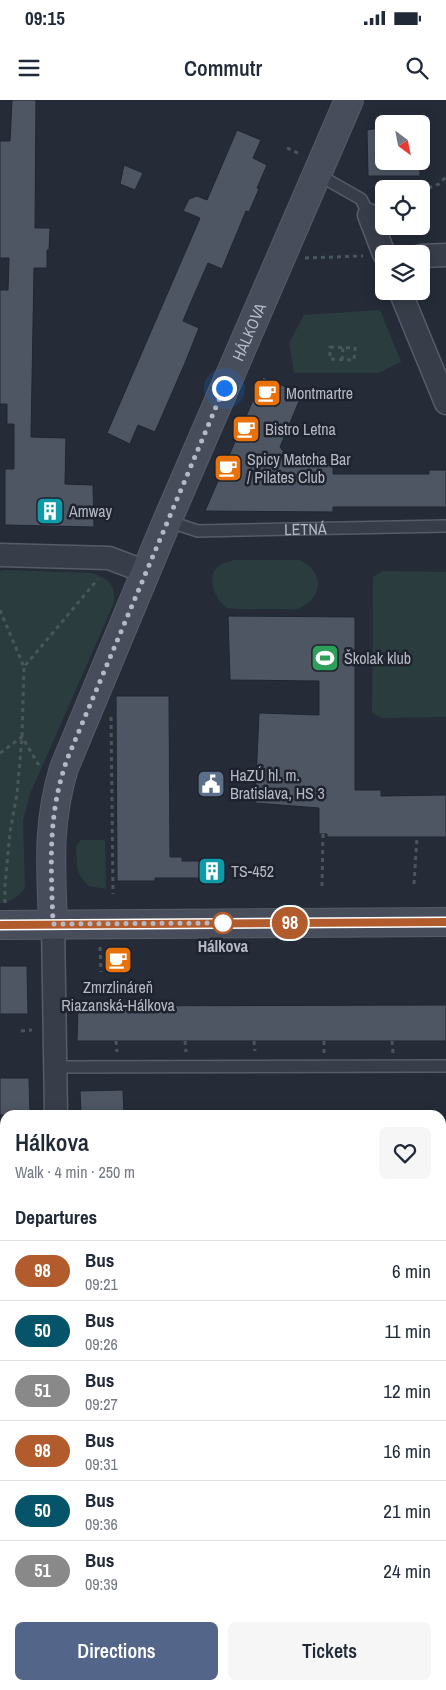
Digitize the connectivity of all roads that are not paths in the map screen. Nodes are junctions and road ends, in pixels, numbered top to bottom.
1 (349, 100) edge
2 (317, 174) junction
3 (369, 215) joint
4 (375, 245) edge
5 (430, 256) edge
6 (446, 256) edge
7 (404, 300) edge
8 (446, 403) edge
9 (167, 521) junction
10 (446, 526) edge
11 (0, 555) edge
12 (146, 572) junction
13 (3, 915) edge
14 (446, 922) edge
15 (53, 924) junction
16 (446, 1066) edge
17 (56, 1067) junction
18 (56, 1110) edge

1 - 2 street, HÁLKOVA
2 - 3 lane
2 - 9 street, HÁLKOVA
3 - 4 street
5 - 6 street
7 - 8 street
9 - 10 lane, LETNÁ
9 - 12 street, HÁLKOVA
11 - 12 street
12 - 15 street, HÁLKOVA
13 - 15 street
14 - 15 street
15 - 17 street, HÁLKOVA
16 - 17 lane
17 - 18 street, HÁLKOVA

